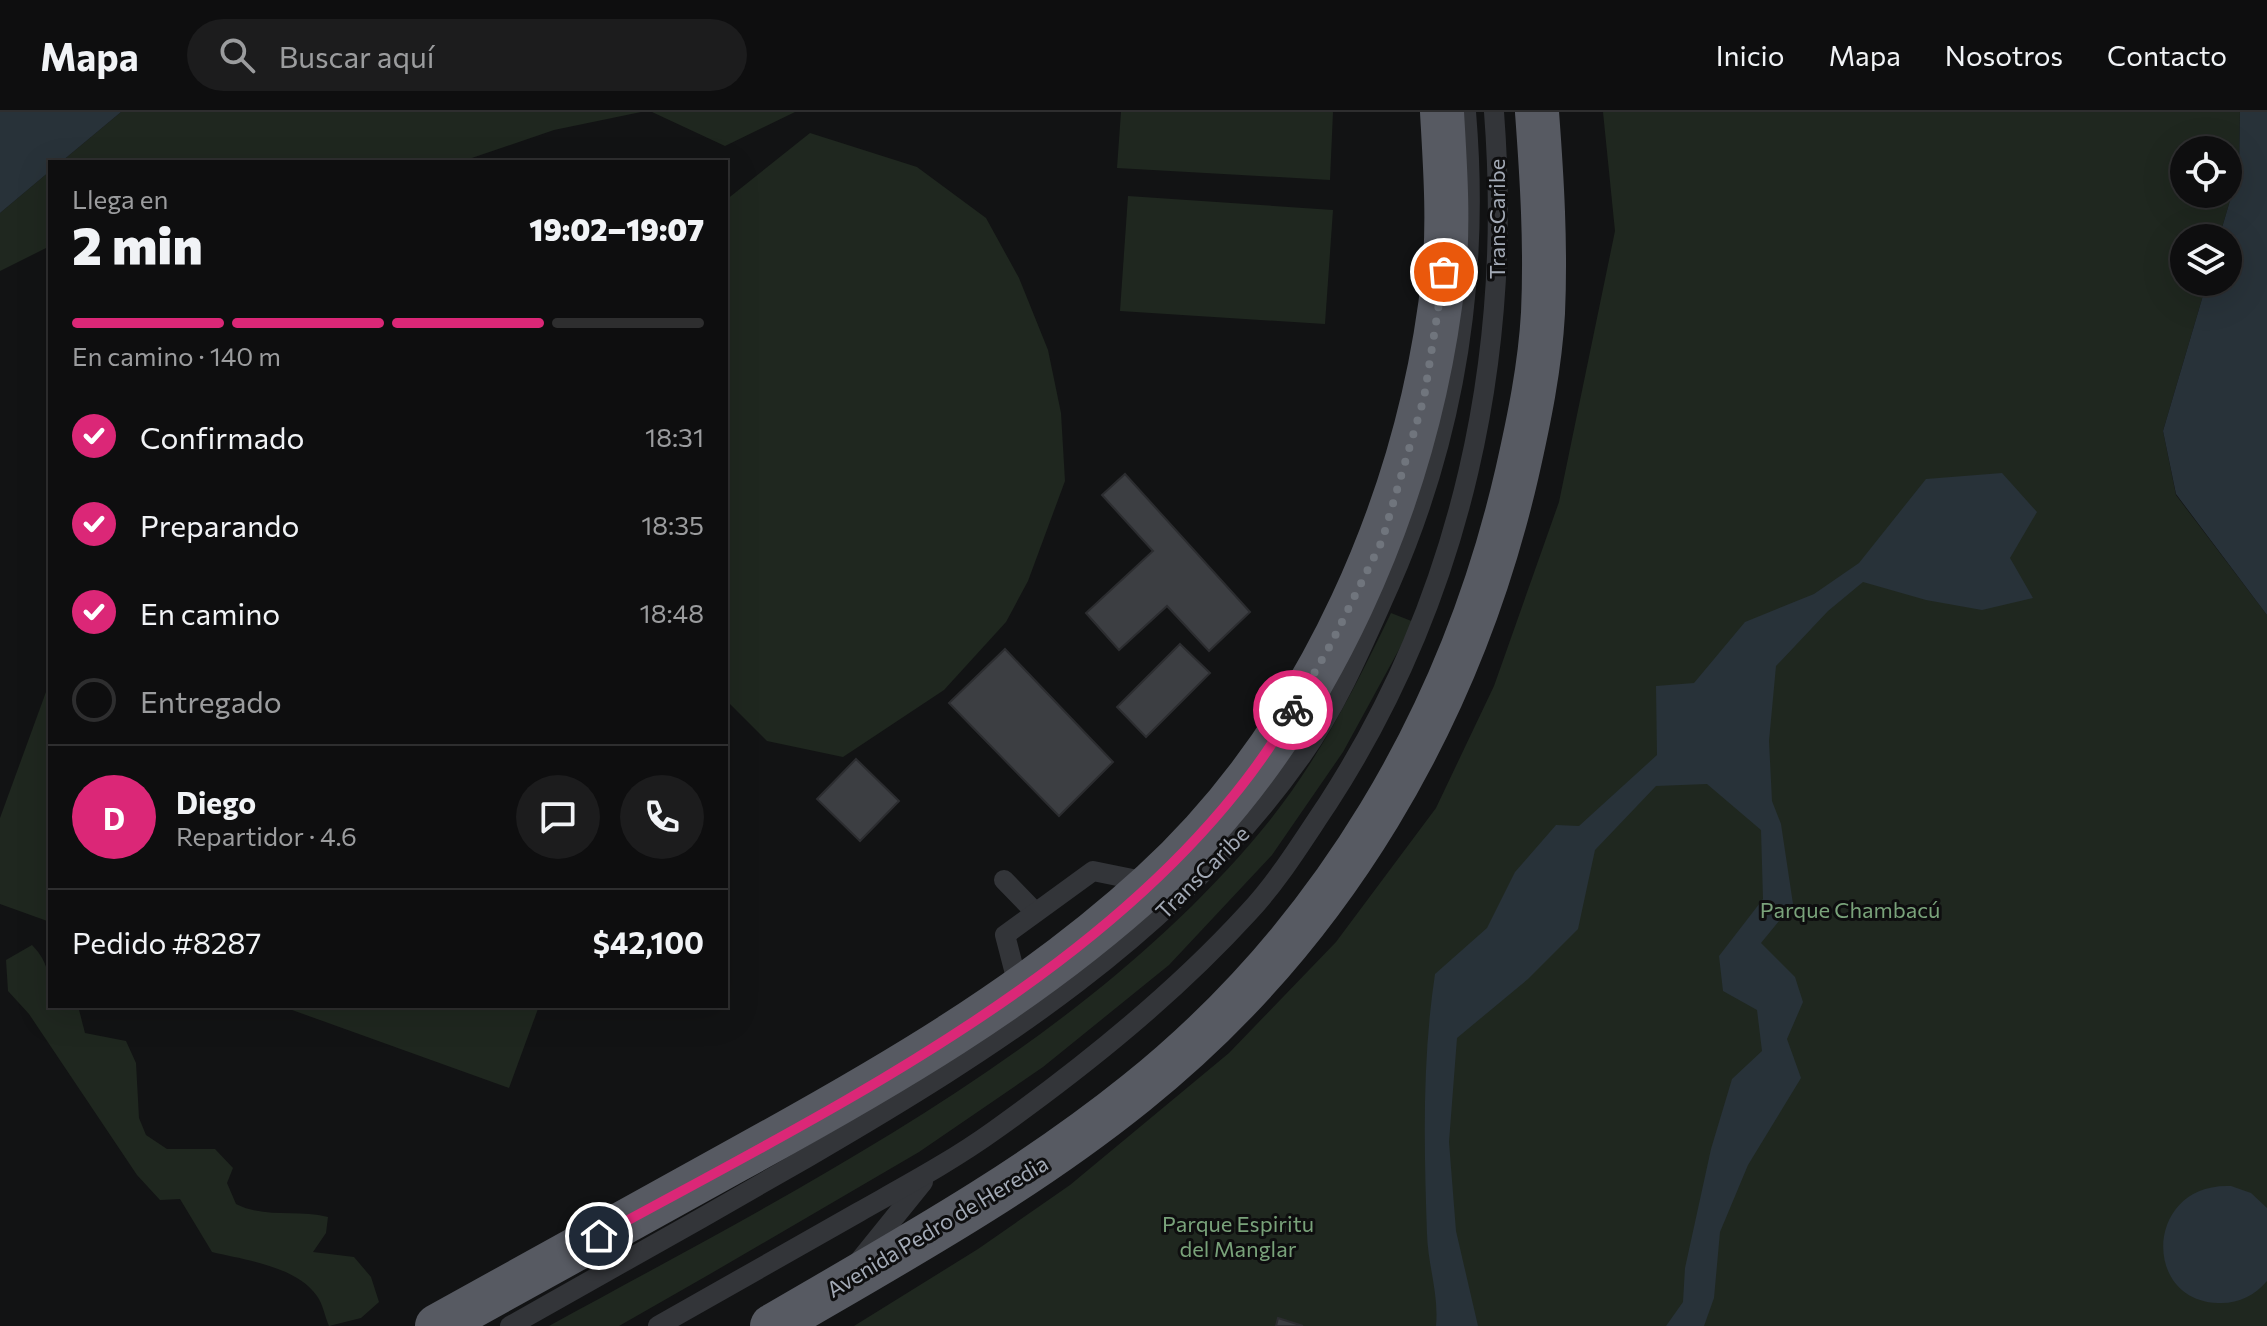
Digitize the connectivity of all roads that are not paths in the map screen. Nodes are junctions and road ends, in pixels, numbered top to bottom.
1 (1442, 112) edge
2 (1466, 112) edge
3 (1494, 112) edge
4 (1537, 112) edge
5 (1004, 880) dead end
6 (1152, 883) junction
7 (1035, 912) junction
8 (1019, 989) junction
9 (931, 1172) junction
10 (838, 1288) junction
11 (437, 1326) edge
12 (510, 1326) edge
13 (658, 1326) edge
14 (772, 1326) edge

1 - 6 highway
2 - 12 lane, TransCaribe
3 - 9 lane, TransCaribe
4 - 10 highway, Avenida Pedro de Heredia
5 - 7 lane
6 - 7 lane
6 - 8 highway
7 - 8 lane
8 - 11 highway
9 - 10 lane, TransCaribe
9 - 13 lane, TransCaribe
10 - 14 highway, Avenida Pedro de Heredia

